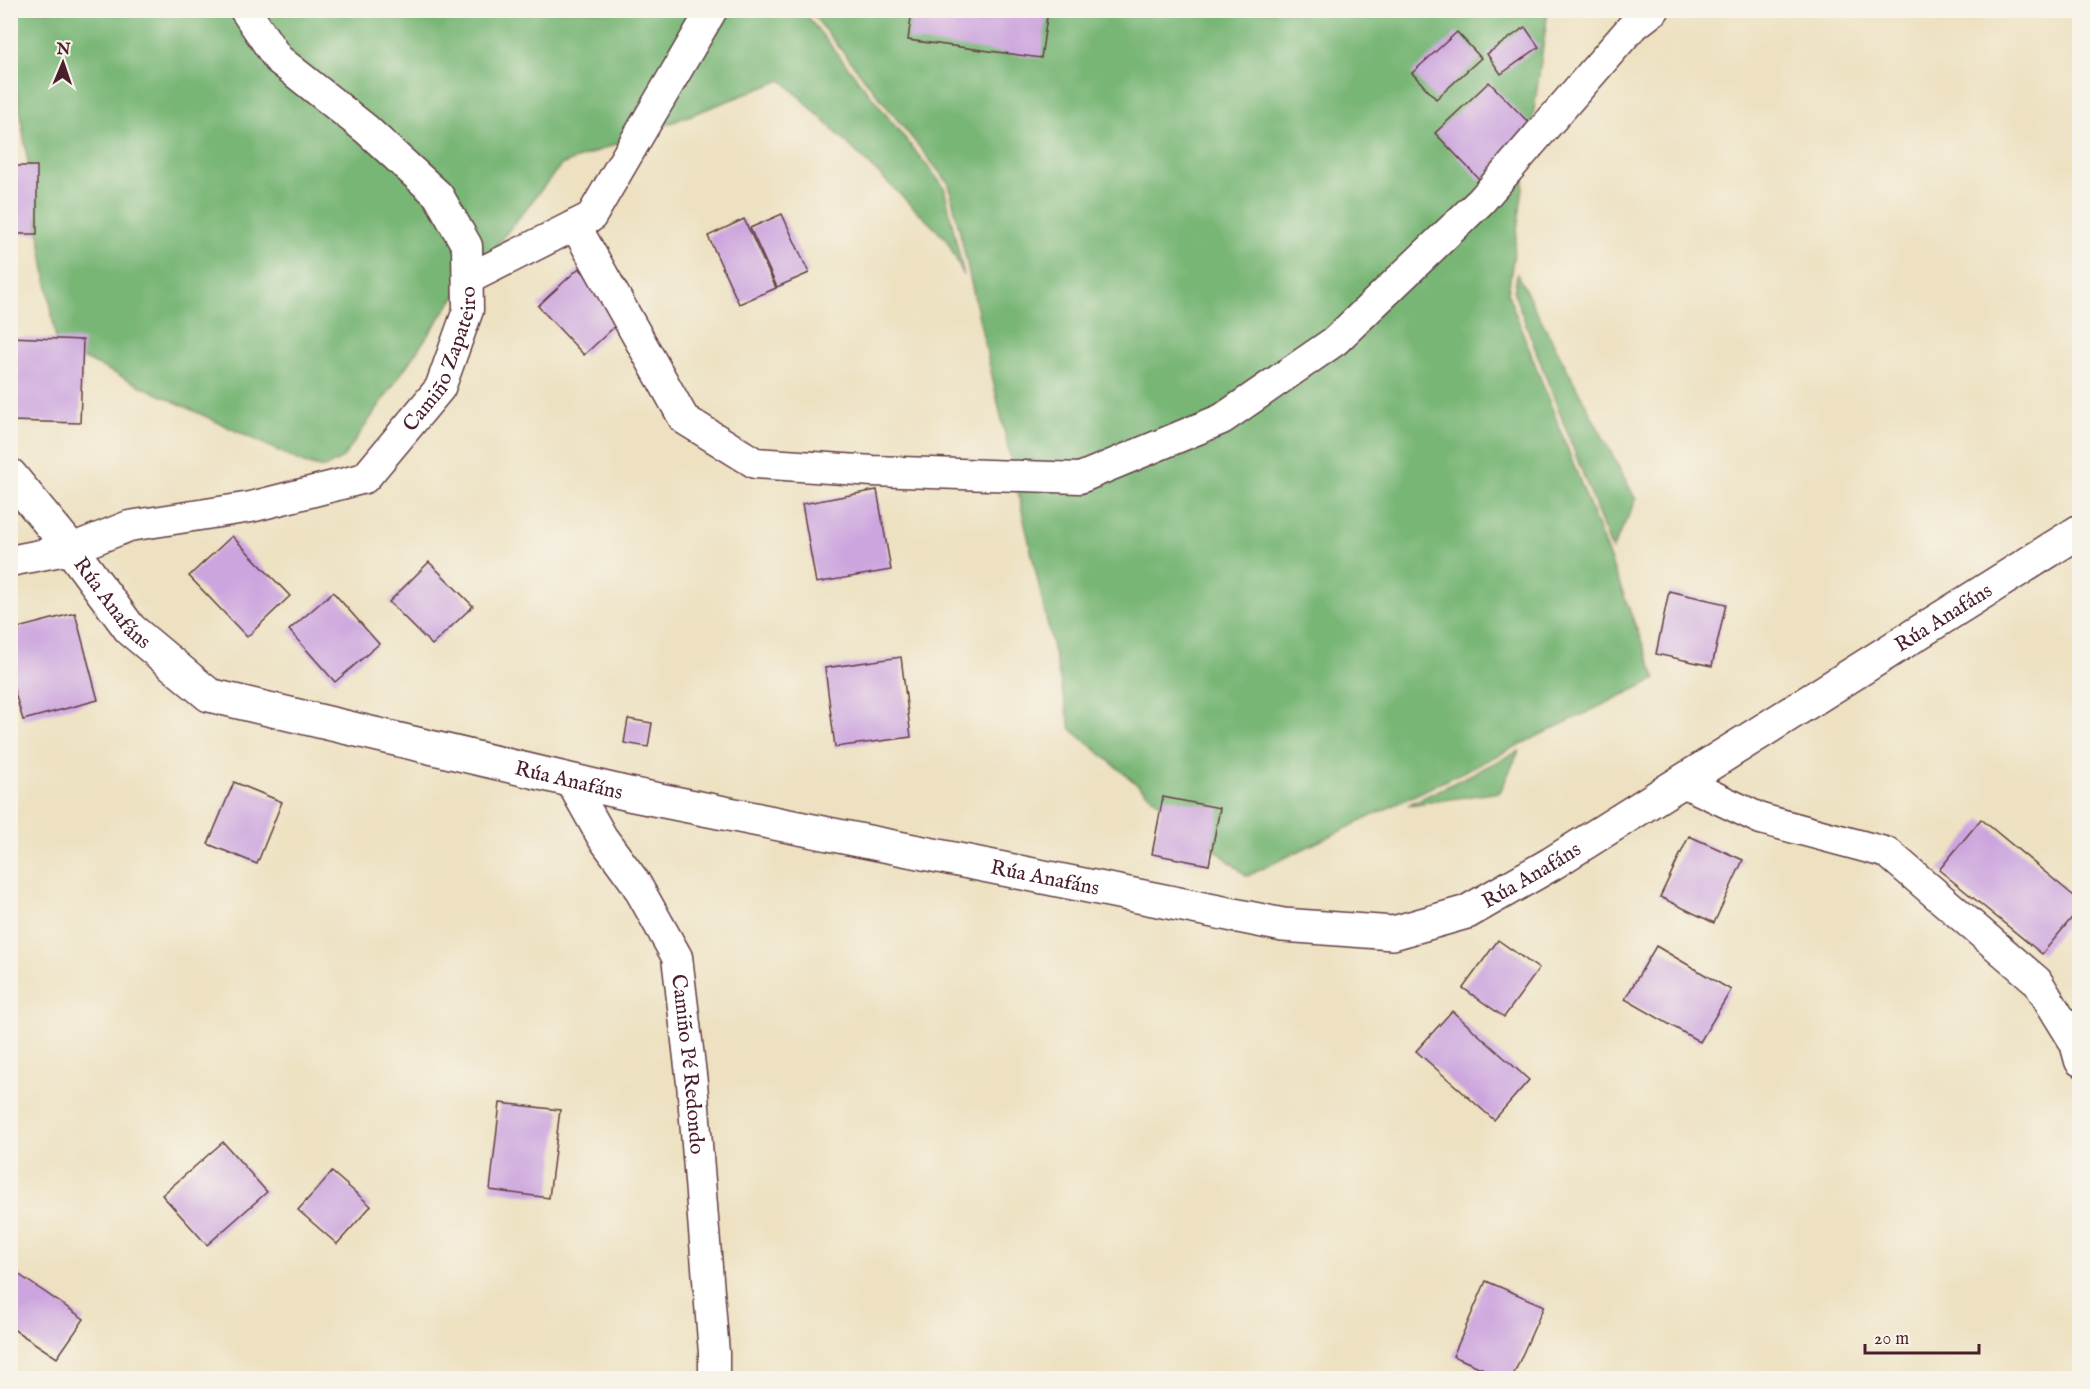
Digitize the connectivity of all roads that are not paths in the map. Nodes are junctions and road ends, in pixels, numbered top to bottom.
1 (246, 10) edge
2 (712, 10) edge
3 (1654, 10) edge
4 (575, 225) junction
5 (468, 279) junction
6 (10, 475) edge
7 (2079, 531) edge
8 (71, 549) junction
9 (10, 561) edge
10 (570, 780) junction
11 (1683, 782) junction
12 (2079, 1061) edge
13 (714, 1378) edge

1 - 5 street, Camiño Zapateiro
2 - 4 street
3 - 4 street
4 - 5 street
5 - 8 street, Camiño Zapateiro
6 - 8 street, Rúa Anafáns
7 - 11 street, Rúa Anafáns
8 - 9 street, Camiño Zapateiro
8 - 10 street, Rúa Anafáns
10 - 11 street, Rúa Anafáns
10 - 13 street, Camiño Pé Redondo
11 - 12 street

